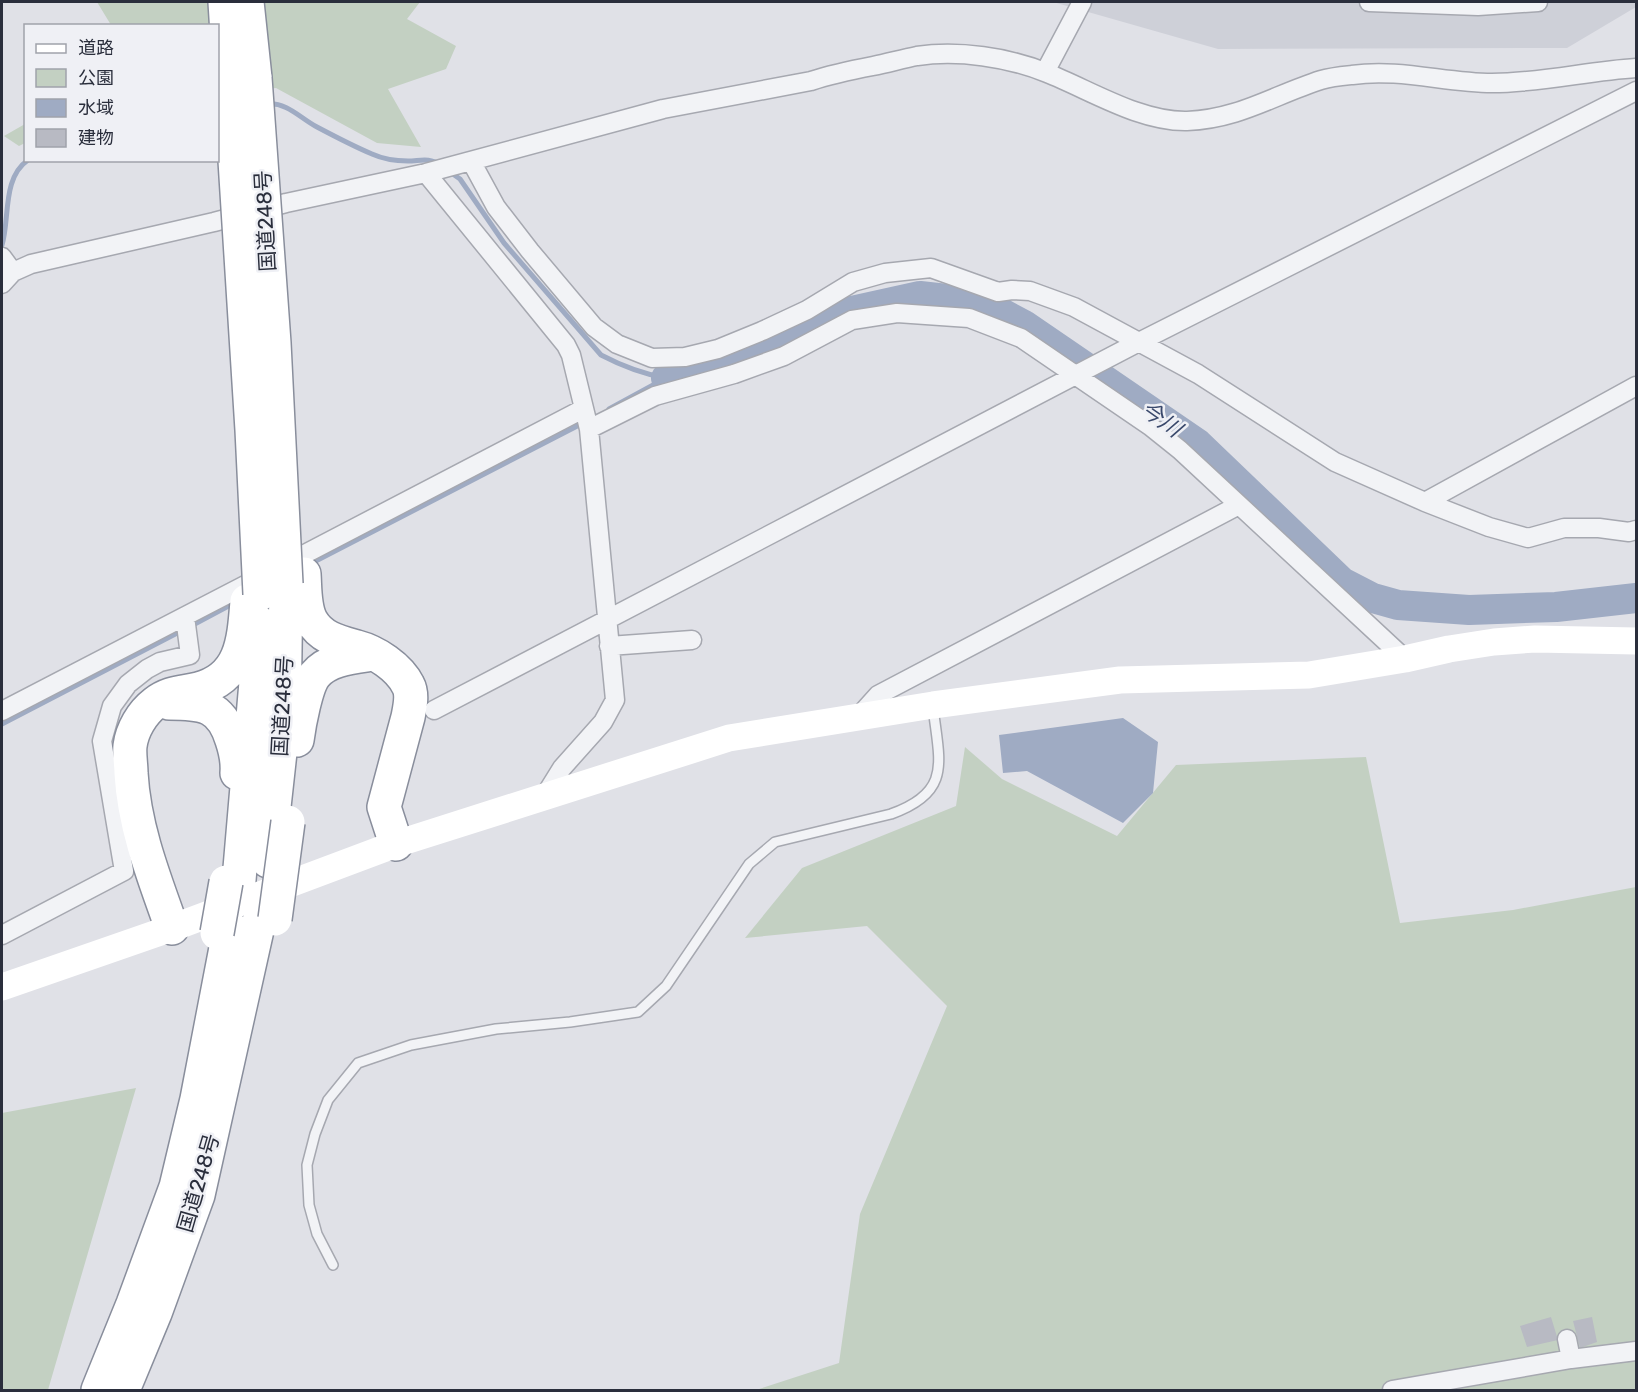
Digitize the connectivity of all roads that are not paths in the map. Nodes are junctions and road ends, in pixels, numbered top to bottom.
1 (225, 2) edge
2 (247, 2) edge
3 (1082, 2) edge
4 (1369, 2) edge
5 (1538, 2) edge
6 (1636, 68) edge
7 (1045, 72) junction
8 (243, 80) junction
9 (1636, 91) edge
10 (471, 161) junction
11 (426, 172) junction
12 (5, 269) edge
13 (1137, 343) junction
14 (1077, 374) junction
15 (1636, 386) edge
16 (583, 409) junction
17 (589, 429) junction
18 (1425, 502) junction
19 (1239, 505) junction
20 (1636, 530) edge
21 (274, 588) junction
22 (185, 617) junction
23 (606, 621) junction
24 (692, 639) dead end
25 (1636, 641) edge
26 (609, 646) junction
27 (373, 654) junction
28 (1405, 659) junction
29 (155, 703) junction
30 (933, 705) junction
31 (434, 710) dead end
32 (2, 711) edge
33 (860, 716) junction
34 (543, 797) junction
35 (396, 844) junction
36 (233, 881) junction
37 (172, 928) junction
38 (247, 930) junction
39 (3, 931) edge
40 (2, 987) edge
41 (333, 1265) dead end
42 (1567, 1339) dead end
43 (1636, 1351) edge
44 (1571, 1359) junction
45 (98, 1390) edge
46 (123, 1390) edge
47 (1392, 1390) edge

1 - 8 highway, 国道248号
2 - 8 highway, 国道248号
3 - 7 street
4 - 5 street
6 - 7 street
7 - 10 street
8 - 21 highway, 国道248号, bridge
8 - 21 highway, 国道248号, bridge
9 - 13 street
10 - 11 street
10 - 13 street
11 - 12 street
11 - 16 street
13 - 14 street
13 - 18 street
14 - 17 street
14 - 19 street
14 - 23 street
15 - 18 street
16 - 17 street
16 - 22 street
17 - 23 street
18 - 20 street
19 - 28 street
19 - 33 street
21 - 27 highway
21 - 29 highway
21 - 36 highway, 国道248号
21 - 38 highway, 国道248号
22 - 32 street
22 - 39 street
23 - 26 street
23 - 31 street
24 - 26 street
25 - 28 street
26 - 34 street
27 - 35 highway
27 - 38 highway, bridge
28 - 30 street
29 - 36 highway
29 - 37 highway
30 - 33 street
30 - 41 lane
33 - 34 street
34 - 35 street
35 - 37 street
36 - 38 highway, 国道248号
37 - 40 street
38 - 45 highway, 国道248号
38 - 46 highway, 国道248号
42 - 44 street
43 - 44 street
44 - 47 street

